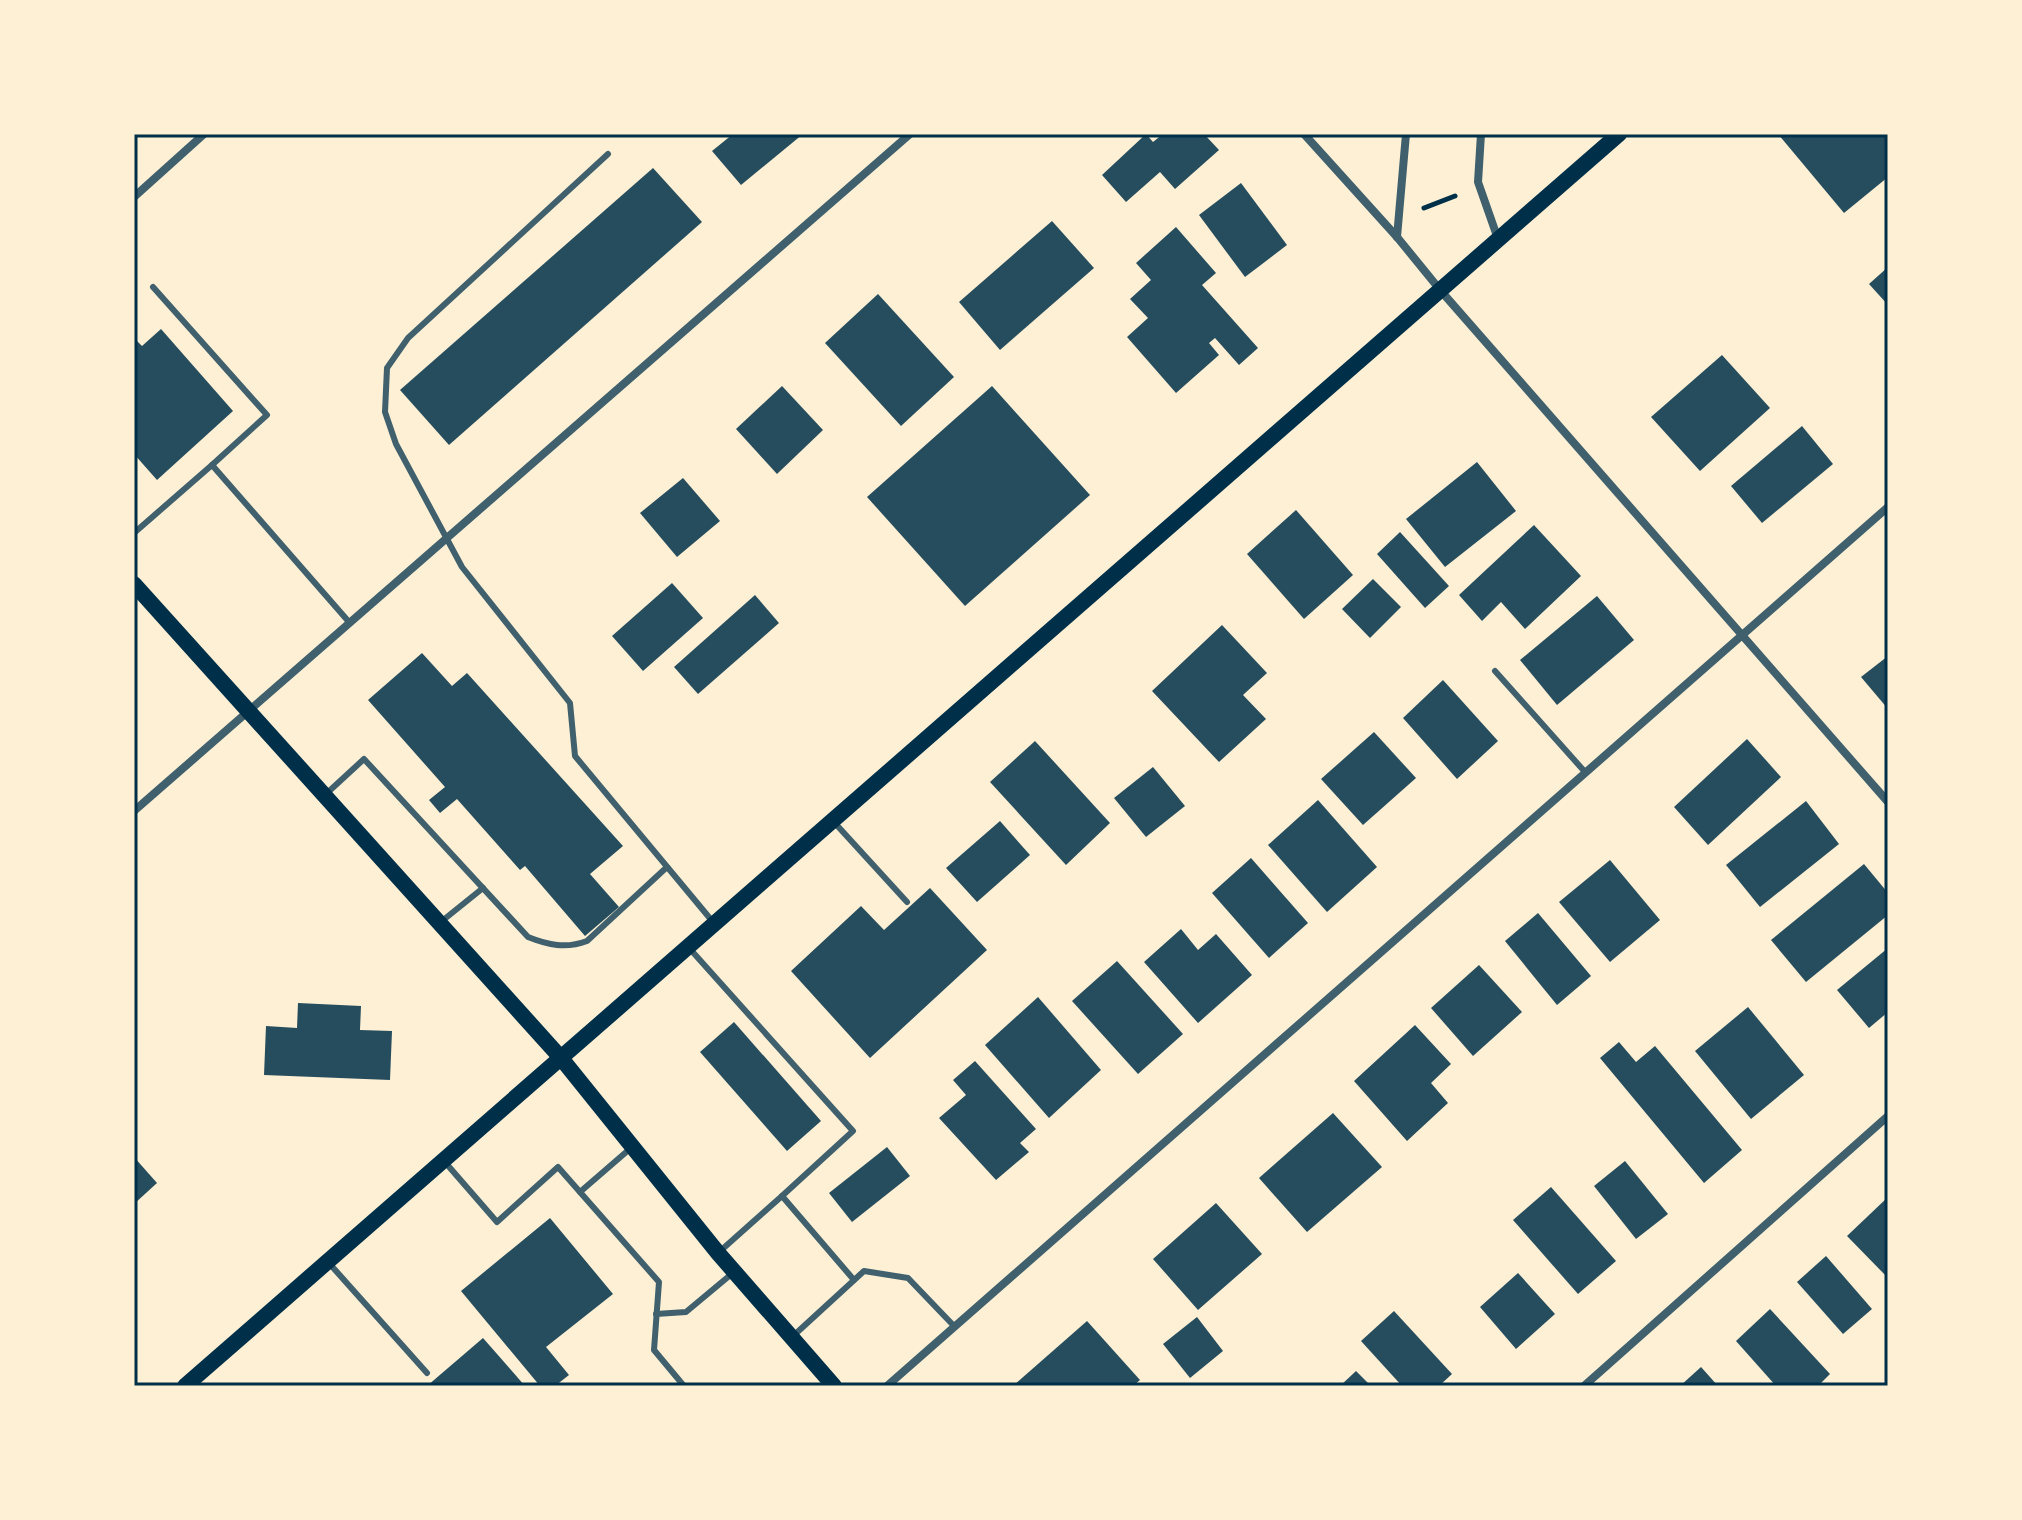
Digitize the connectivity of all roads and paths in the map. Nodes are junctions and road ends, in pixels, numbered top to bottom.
1 (204, 134) edge
2 (910, 134) edge
3 (1304, 134) edge
4 (1406, 134) edge
5 (1481, 134) edge
6 (1619, 134) edge
7 (608, 154) dead end
8 (1455, 196) dead end
9 (134, 197) edge
10 (1424, 208) dead end
11 (1397, 237) junction
12 (1499, 240) junction
13 (153, 287) dead end
14 (1441, 291) junction
15 (212, 465) junction
16 (1888, 507) edge
17 (134, 533) edge
18 (448, 537) junction
19 (134, 584) edge
20 (349, 622) junction
21 (1742, 634) junction
22 (1495, 671) dead end
23 (248, 711) junction
24 (1585, 772) junction
25 (324, 796) junction
26 (1888, 802) edge
27 (134, 811) edge
28 (833, 821) junction
29 (667, 867) junction
30 (483, 888) junction
31 (907, 902) dead end
32 (439, 923) junction
33 (715, 924) junction
34 (688, 948) junction
35 (561, 1058) junction
36 (1888, 1116) edge
37 (632, 1147) junction
38 (444, 1161) junction
39 (580, 1192) junction
40 (782, 1196) junction
41 (718, 1253) junction
42 (328, 1262) junction
43 (734, 1272) junction
44 (854, 1280) junction
45 (656, 1314) junction
46 (954, 1326) junction
47 (791, 1338) junction
48 (427, 1373) dead end
49 (185, 1386) edge
50 (684, 1386) edge
51 (834, 1386) edge
52 (887, 1386) edge
53 (1584, 1386) edge

1 - 9 street
2 - 18 street
3 - 11 street
4 - 11 street
5 - 12 street
6 - 12 main road
7 - 18 lane
8 - 10 path
11 - 14 street
12 - 14 main road
13 - 15 lane
14 - 21 street
14 - 28 main road
15 - 17 lane
15 - 20 lane
16 - 21 street
18 - 20 street
18 - 29 lane
19 - 23 main road
20 - 23 street
21 - 24 street
21 - 26 street
22 - 24 lane
23 - 25 main road
23 - 27 street
24 - 46 street
25 - 30 lane
25 - 32 main road
28 - 31 lane
28 - 33 main road
29 - 30 lane
29 - 33 lane
30 - 32 lane
32 - 35 main road
33 - 34 main road
34 - 35 main road
34 - 40 lane
35 - 37 main road
35 - 38 main road
36 - 53 street
37 - 39 lane
37 - 41 main road
38 - 39 lane
38 - 42 main road
39 - 45 lane
40 - 41 lane
40 - 44 lane
41 - 43 main road
42 - 48 lane
42 - 49 main road
43 - 45 lane
43 - 47 main road
44 - 46 lane
44 - 47 lane
45 - 50 lane
46 - 52 street
47 - 51 main road

